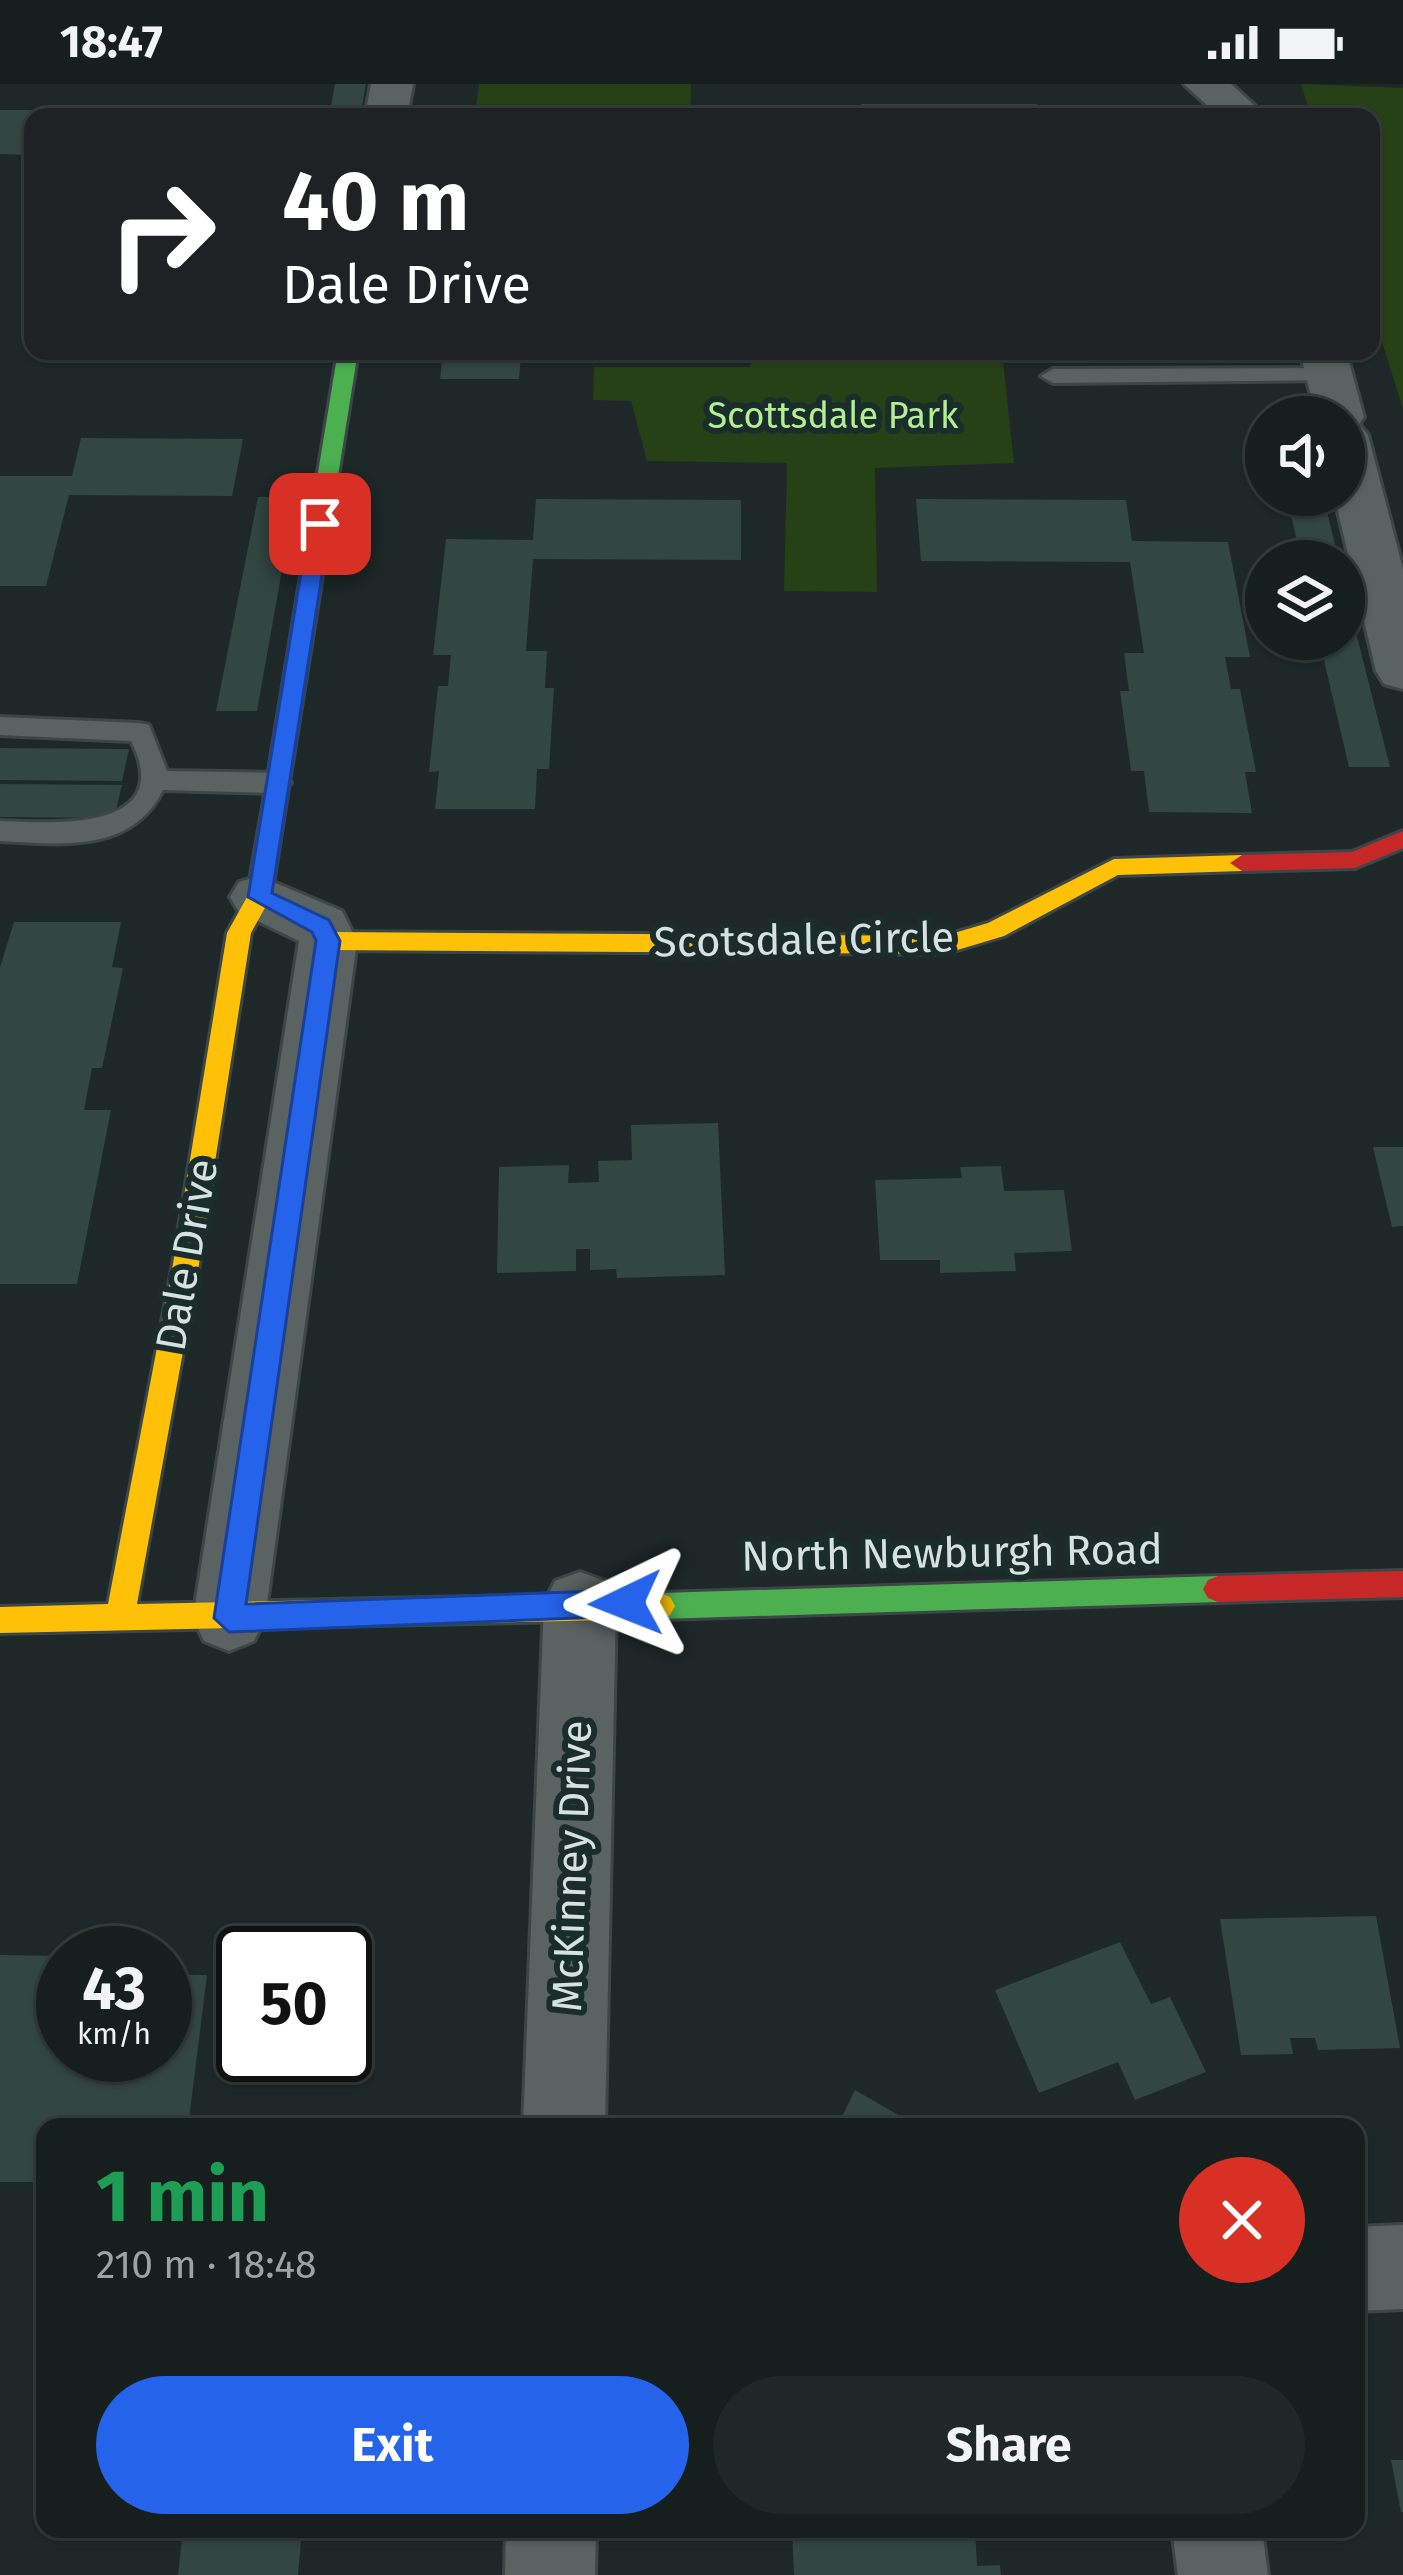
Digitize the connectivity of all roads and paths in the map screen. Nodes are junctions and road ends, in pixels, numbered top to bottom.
1 (1205, 84) edge
2 (1235, 108) edge
3 (347, 360) edge
4 (1053, 376) dead end
5 (1330, 381) edge
6 (1364, 516) edge
7 (1403, 671) edge
8 (0, 727) edge
9 (154, 780) junction
10 (277, 783) junction
11 (0, 832) edge
12 (1403, 839) edge
13 (260, 897) junction
14 (328, 941) junction
15 (1403, 1584) edge
16 (580, 1604) junction
17 (120, 1617) junction
18 (229, 1618) junction
19 (0, 1620) edge
20 (564, 2118) edge
21 (1403, 2266) edge
22 (1365, 2268) edge
23 (551, 2538) edge
24 (1218, 2538) edge
25 (550, 2575) edge
26 (1223, 2575) edge

1 - 2 street
3 - 10 street, Dale Drive
4 - 5 lane
6 - 7 street
8 - 9 lane
9 - 10 lane
9 - 11 lane
10 - 13 street, Dale Drive
12 - 14 street, Scotsdale Circle
13 - 14 street
13 - 17 street, Dale Drive
14 - 18 street
15 - 16 street, North Newburgh Road
16 - 18 street, North Newburgh Road
16 - 20 street, McKinney Drive
17 - 18 street, North Newburgh Road
17 - 19 street, North Newburgh Road
21 - 22 street
23 - 25 street
24 - 26 street

